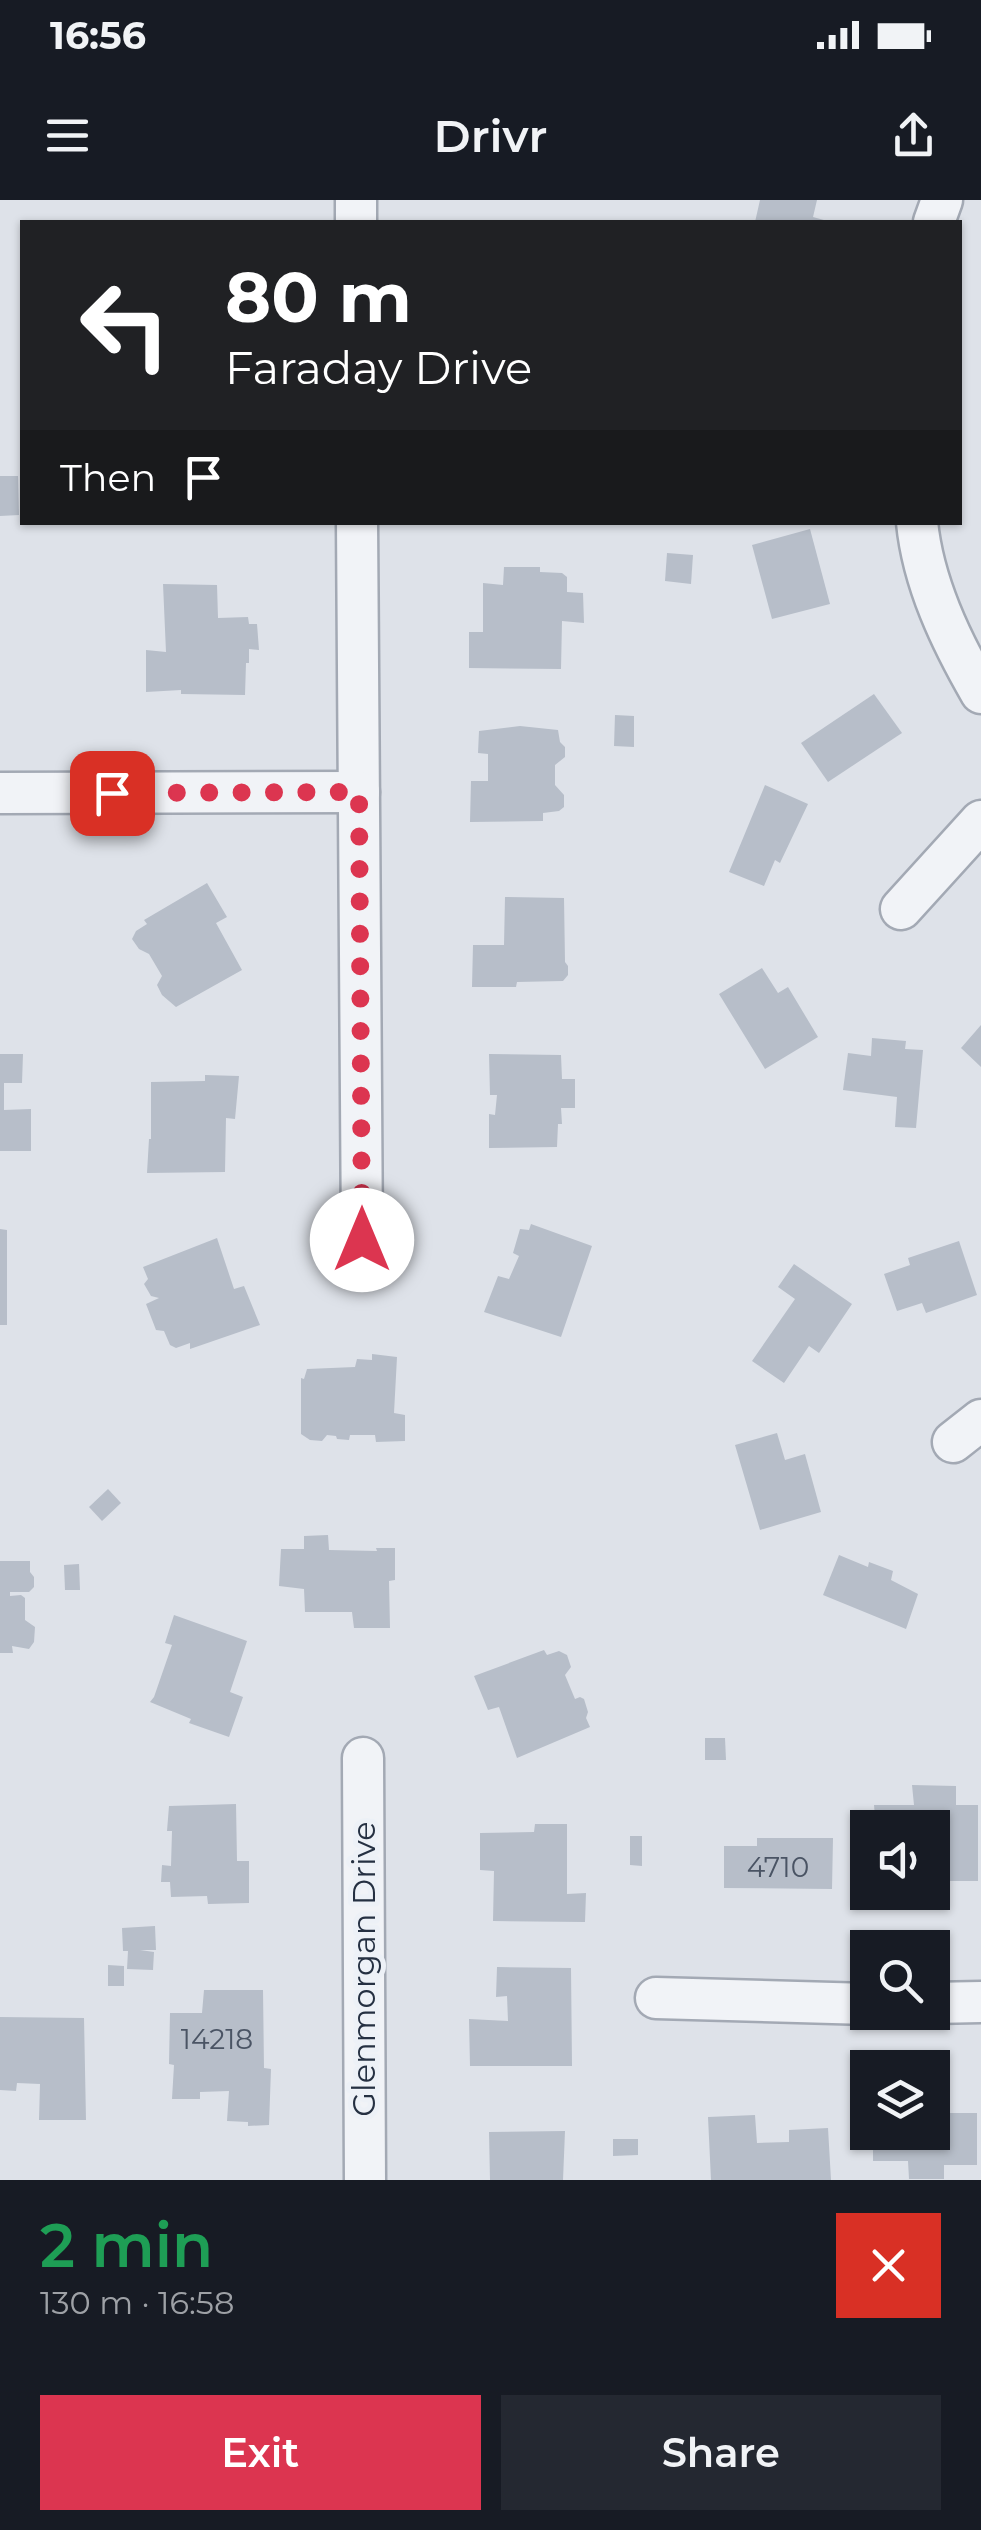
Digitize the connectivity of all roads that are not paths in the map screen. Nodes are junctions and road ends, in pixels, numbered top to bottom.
1 (358, 525) edge
2 (918, 525) edge
3 (981, 693) edge
4 (359, 792) junction
5 (0, 793) edge
6 (981, 821) edge
7 (901, 909) dead end
8 (362, 1240) dead end
9 (363, 1758) dead end
10 (656, 1998) dead end
11 (981, 2002) edge
12 (850, 2003) edge
13 (950, 2003) edge
14 (365, 2180) edge

1 - 4 street
2 - 3 street
4 - 5 street
4 - 8 street
6 - 7 street
9 - 14 street, Glenmorgan Drive
10 - 12 street
11 - 13 street

